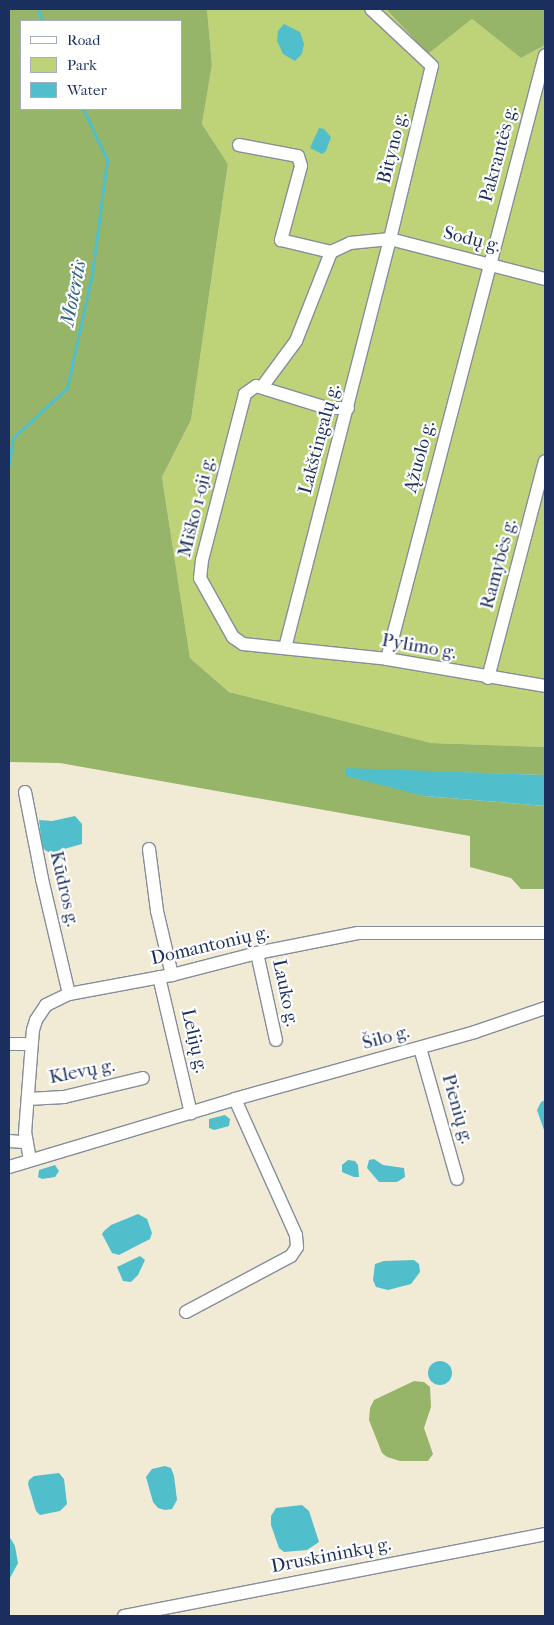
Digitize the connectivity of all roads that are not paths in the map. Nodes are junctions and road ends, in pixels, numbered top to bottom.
1 (371, 9) edge
2 (545, 55) edge
3 (239, 145) dead end
4 (390, 239) junction
5 (331, 252) junction
6 (489, 263) junction
7 (545, 279) edge
8 (257, 387) junction
9 (348, 408) junction
10 (545, 460) edge
11 (285, 648) junction
12 (387, 659) junction
13 (488, 678) junction
14 (545, 686) edge
15 (25, 792) dead end
16 (149, 849) dead end
17 (545, 933) edge
18 (257, 953) junction
19 (172, 975) junction
20 (159, 977) junction
21 (69, 994) junction
22 (545, 1008) edge
23 (276, 1040) dead end
24 (9, 1044) edge
25 (31, 1044) junction
26 (420, 1048) junction
27 (143, 1078) dead end
28 (28, 1099) junction
29 (235, 1099) junction
30 (191, 1113) junction
31 (9, 1141) edge
32 (25, 1142) junction
33 (30, 1160) junction
34 (9, 1167) edge
35 (457, 1179) dead end
36 (186, 1312) dead end
37 (545, 1534) edge
38 (124, 1616) edge

1 - 4 street, Bityno g.
2 - 6 street, Pakrantės g.
3 - 5 street
4 - 5 street, Sodų g.
4 - 6 street, Sodų g.
4 - 9 street, Lakštingalų g.
5 - 8 street, Miško 1-oji g.
6 - 7 street, Sodų g.
6 - 12 street, Ąžuolo g.
8 - 9 street
8 - 11 street, Miško 1-oji g.
9 - 11 street, Lakštingalų g.
10 - 13 street, Ramybės g.
11 - 12 street, Pylimo g.
12 - 13 street, Pylimo g.
13 - 14 street, Pylimo g.
15 - 21 street, Kūdros g.
16 - 19 street
17 - 18 street, Domantonių g.
18 - 19 street, Domantonių g.
18 - 23 street, Lauko g.
19 - 20 street, Domantonių g.
20 - 21 street, Domantonių g.
20 - 30 street, Lelijų g.
21 - 25 street, Domantonių g.
22 - 26 street, Šilo g.
24 - 25 street
25 - 28 street, Domantonių g.
26 - 29 street, Šilo g.
26 - 35 street, Pienių g.
27 - 28 street, Klevų g.
28 - 32 street, Domantonių g.
29 - 30 street, Šilo g.
29 - 36 street
30 - 33 street, Šilo g.
31 - 32 street
32 - 33 street, Domantonių g.
33 - 34 street, Šilo g.
37 - 38 street, Druskininkų g.

